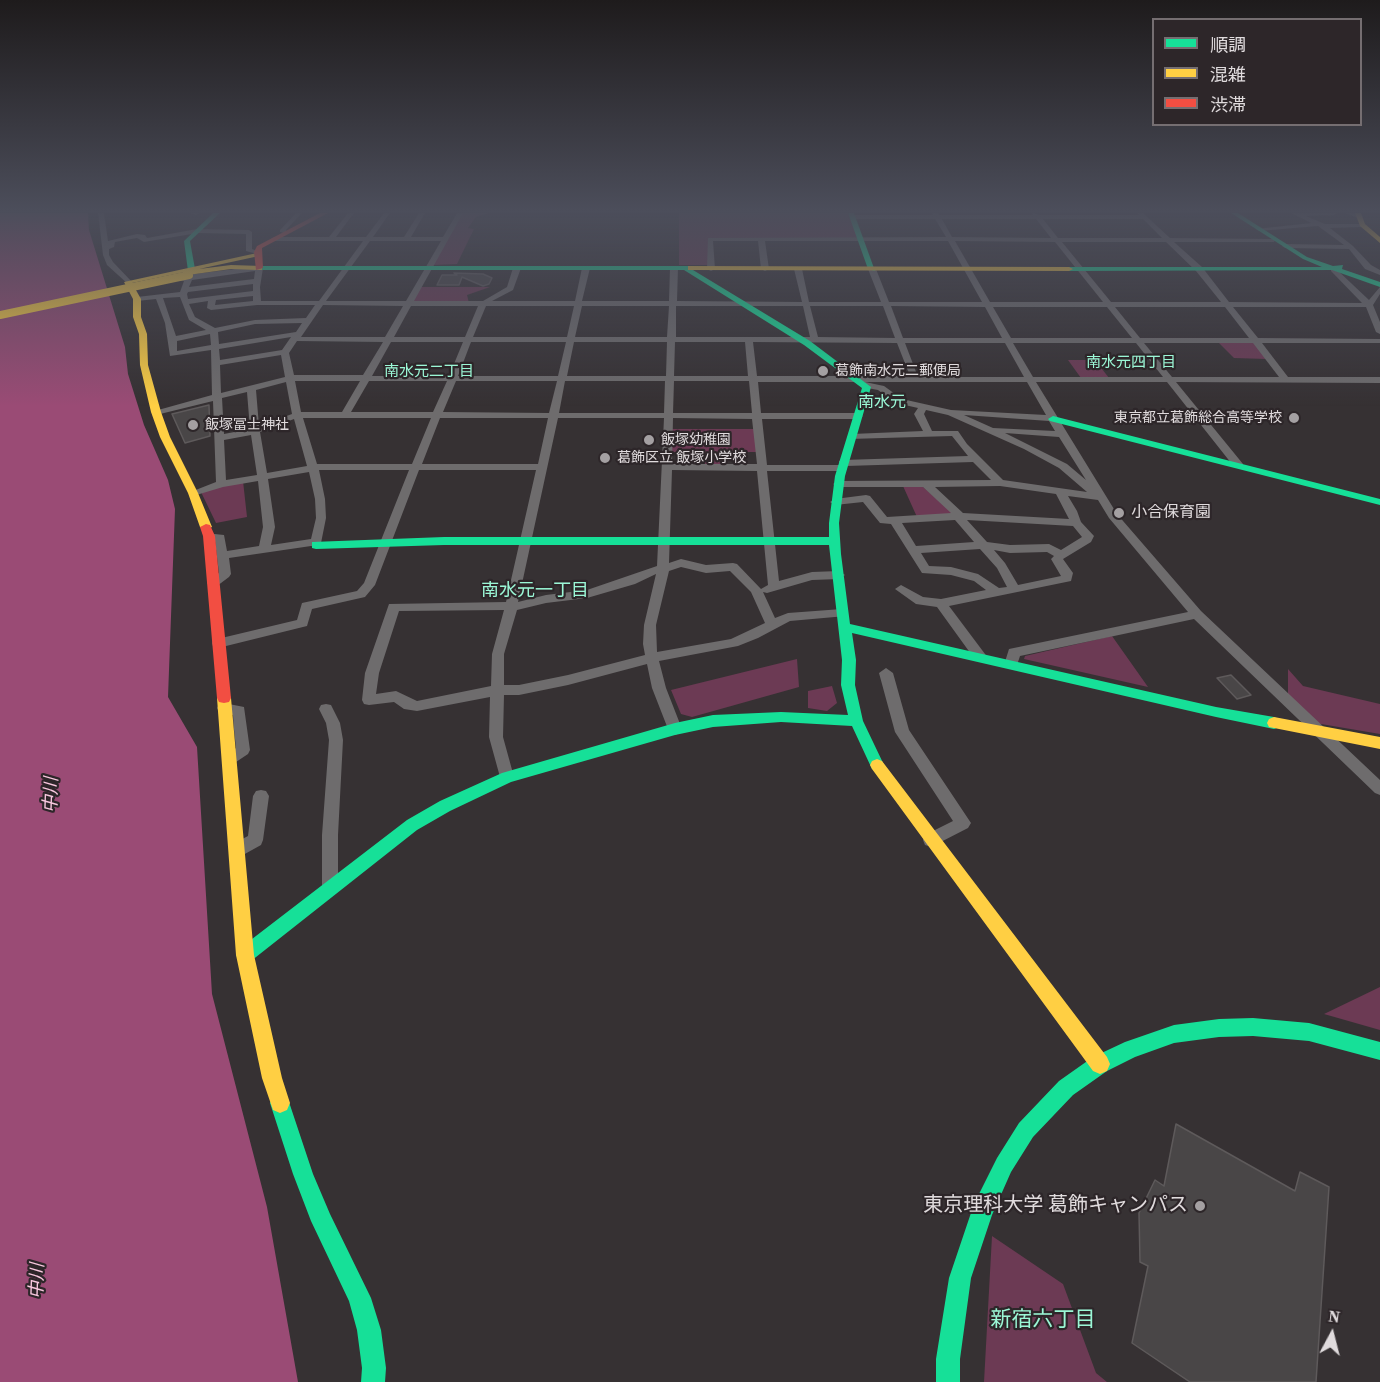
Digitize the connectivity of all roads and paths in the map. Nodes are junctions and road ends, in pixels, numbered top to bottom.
1 (122, 277) edge
2 (172, 277) edge
3 (177, 277) edge
4 (188, 277) edge
5 (226, 277) edge
6 (257, 277) edge
7 (339, 277) edge
8 (423, 277) edge
9 (514, 277) edge
10 (584, 277) edge
11 (678, 277) edge
12 (696, 277) edge
13 (800, 277) edge
14 (876, 277) edge
15 (972, 277) edge
16 (1087, 277) edge
17 (1206, 277) edge
18 (1345, 277) edge
19 (1361, 277) edge
20 (1380, 285) edge
21 (132, 290) junction
22 (256, 292) junction
23 (184, 295) junction
24 (159, 297) junction
25 (212, 298) junction
26 (256, 303) junction
27 (321, 303) junction
28 (408, 303) junction
29 (483, 304) junction
30 (578, 304) junction
31 (673, 304) junction
32 (742, 304) junction
33 (806, 304) junction
34 (887, 304) junction
35 (988, 304) junction
36 (1108, 304) junction
37 (1227, 304) junction
38 (1369, 305) junction
39 (0, 314) edge
40 (309, 320) junction
41 (214, 331) junction
42 (1380, 333) edge
43 (297, 336) junction
44 (173, 339) junction
45 (388, 339) junction
46 (469, 339) junction
47 (571, 339) junction
48 (672, 339) junction
49 (807, 339) junction
50 (1008, 339) junction
51 (748, 340) junction
52 (900, 340) junction
53 (1137, 340) junction
54 (1255, 340) junction
55 (1380, 341) edge
56 (216, 348) junction
57 (286, 352) junction
58 (216, 363) junction
59 (292, 378) junction
60 (366, 378) junction
61 (453, 379) junction
62 (562, 379) junction
63 (670, 379) junction
64 (753, 379) junction
65 (915, 379) junction
66 (1030, 380) junction
67 (1169, 380) junction
68 (1286, 380) junction
69 (1380, 380) edge
70 (860, 382) junction
71 (251, 388) junction
72 (217, 397) junction
73 (923, 407) junction
74 (941, 411) junction
75 (156, 412) junction
76 (297, 415) junction
77 (345, 415) junction
78 (437, 416) junction
79 (554, 416) junction
80 (669, 416) junction
81 (757, 416) junction
82 (858, 416) junction
83 (1053, 418) junction
84 (985, 429) junction
85 (255, 431) junction
86 (929, 434) junction
87 (1062, 434) junction
88 (852, 437) junction
89 (219, 438) junction
90 (974, 459) junction
91 (843, 466) junction
92 (1239, 466) junction
93 (415, 467) junction
94 (542, 467) junction
95 (667, 467) junction
96 (314, 468) junction
97 (762, 468) junction
98 (262, 477) junction
99 (221, 483) junction
100 (1000, 483) junction
101 (838, 484) junction
102 (926, 484) junction
103 (1060, 492) junction
104 (193, 493) junction
105 (1100, 498) junction
106 (836, 502) junction
107 (1380, 502) edge
108 (959, 516) junction
109 (894, 520) junction
110 (1076, 523) junction
111 (209, 536) junction
112 (525, 541) junction
113 (664, 541) junction
114 (770, 541) junction
115 (385, 542) junction
116 (834, 542) junction
117 (317, 543) junction
118 (982, 545) junction
119 (264, 550) junction
120 (913, 550) junction
121 (223, 555) junction
122 (1060, 555) junction
123 (663, 570) junction
124 (839, 576) junction
125 (213, 583) junction
126 (774, 587) junction
127 (1014, 588) junction
128 (901, 589) dead end
129 (756, 590) junction
130 (998, 593) junction
131 (941, 603) junction
132 (511, 608) junction
133 (842, 613) junction
134 (1197, 614) junction
135 (772, 624) junction
136 (845, 627) junction
137 (218, 643) junction
138 (651, 658) junction
139 (981, 658) junction
140 (1011, 665) junction
141 (886, 673) dead end
142 (498, 690) junction
143 (326, 709) dead end
144 (856, 721) junction
145 (675, 729) junction
146 (1319, 732) junction
147 (1380, 743) edge
148 (507, 777) junction
149 (1380, 789) edge
150 (261, 796) dead end
151 (931, 840) junction
152 (237, 850) junction
153 (330, 888) junction
154 (245, 955) junction
155 (1380, 1051) edge
156 (1100, 1064) junction
157 (373, 1382) edge
158 (948, 1382) edge

1 - 21 street
2 - 39 street, bridge
3 - 21 street
4 - 23 street
5 - 23 street
6 - 22 street
7 - 27 street
8 - 28 street
9 - 29 street
10 - 30 street
11 - 31 street
12 - 32 street
13 - 33 street
14 - 34 street
15 - 35 street
16 - 36 street
17 - 37 street
18 - 38 street
19 - 20 street
20 - 38 street
21 - 24 street
21 - 75 street
22 - 25 street
22 - 26 street
23 - 24 street
23 - 25 street
23 - 41 street
24 - 44 street
25 - 26 street
26 - 27 street
27 - 28 street
27 - 40 street
28 - 29 street
28 - 45 street
29 - 30 street
29 - 46 street
30 - 31 street
30 - 47 street
31 - 32 street
31 - 48 street
32 - 33 street
32 - 49 street
33 - 34 street
33 - 49 street
34 - 35 street
34 - 52 street
35 - 36 street
35 - 50 street
36 - 37 street
36 - 53 street
37 - 38 street
37 - 54 street
38 - 42 street
40 - 41 street
40 - 43 street
41 - 44 street
41 - 56 street
43 - 45 street
43 - 56 street
43 - 57 street
44 - 56 street
45 - 46 street
45 - 60 street
46 - 47 street
46 - 61 street
47 - 48 street
47 - 62 street
48 - 51 street
48 - 63 street
49 - 51 street
49 - 52 street
49 - 70 street
50 - 52 street
50 - 53 street
50 - 66 street
51 - 64 street
52 - 65 street
53 - 54 street
53 - 67 street
54 - 55 street
54 - 68 street
56 - 58 street
57 - 58 street
57 - 59 street
58 - 72 street
59 - 60 street
59 - 71 street
59 - 76 street
60 - 61 street
60 - 77 street
61 - 62 street
61 - 78 street
62 - 63 street
62 - 79 street
63 - 64 street
63 - 80 street
64 - 70 street
64 - 81 street
65 - 66 street
65 - 70 street
66 - 67 street
66 - 83 street
67 - 68 street
67 - 92 street
68 - 69 street
70 - 73 street
70 - 82 street
71 - 72 street
71 - 85 street
72 - 75 street
72 - 89 street
73 - 74 street
73 - 86 street
74 - 83 street
74 - 84 street
75 - 104 street
76 - 77 street
76 - 85 street
76 - 96 street
77 - 78 street
78 - 79 street
78 - 93 street
79 - 80 street
79 - 94 street
80 - 81 street
80 - 95 street
81 - 82 street
81 - 97 street
82 - 88 street
83 - 87 street
83 - 92 street
84 - 87 street
84 - 105 street
85 - 89 street
85 - 98 street
86 - 88 street
86 - 90 street
87 - 105 street
88 - 91 street
89 - 99 street
90 - 91 street
90 - 100 street
91 - 97 street
91 - 101 street
92 - 107 street
93 - 94 street
93 - 96 street
93 - 115 street
94 - 112 street
95 - 97 street
95 - 113 street
96 - 98 street
96 - 117 street
97 - 114 street
98 - 99 street
98 - 119 street
99 - 104 street
100 - 102 street
100 - 103 street
101 - 102 street
101 - 106 street
102 - 108 street
103 - 105 street
103 - 110 street
104 - 111 street
105 - 134 street
106 - 109 street
106 - 116 street
108 - 109 street
108 - 110 street
108 - 118 street
109 - 120 street
110 - 122 street
111 - 121 street
111 - 125 street
112 - 113 street
112 - 115 street
112 - 132 street
113 - 114 street
113 - 123 street
114 - 116 street
114 - 126 street
115 - 117 street
115 - 137 street
116 - 124 street
117 - 119 street
118 - 120 street
118 - 122 street
118 - 127 street
119 - 121 street
120 - 130 street
121 - 125 street
122 - 127 street
123 - 129 street
123 - 132 street
123 - 138 street
124 - 126 street
124 - 133 street
125 - 137 street
126 - 129 street
127 - 130 street
128 - 131 street
129 - 135 street
130 - 131 street
131 - 139 street
132 - 142 street
132 - 142 street
133 - 135 street
133 - 136 street
134 - 140 street
134 - 146 street
135 - 138 street
136 - 139 street
136 - 144 street
137 - 152 street
138 - 142 street
138 - 145 street
139 - 140 street
140 - 146 street
141 - 151 street
142 - 148 street
143 - 153 street
144 - 145 street
144 - 151 street
145 - 148 street
146 - 147 street
146 - 149 street
148 - 153 street
150 - 152 street
151 - 156 street
152 - 154 street
153 - 154 street
154 - 157 street
155 - 156 street
156 - 158 street

